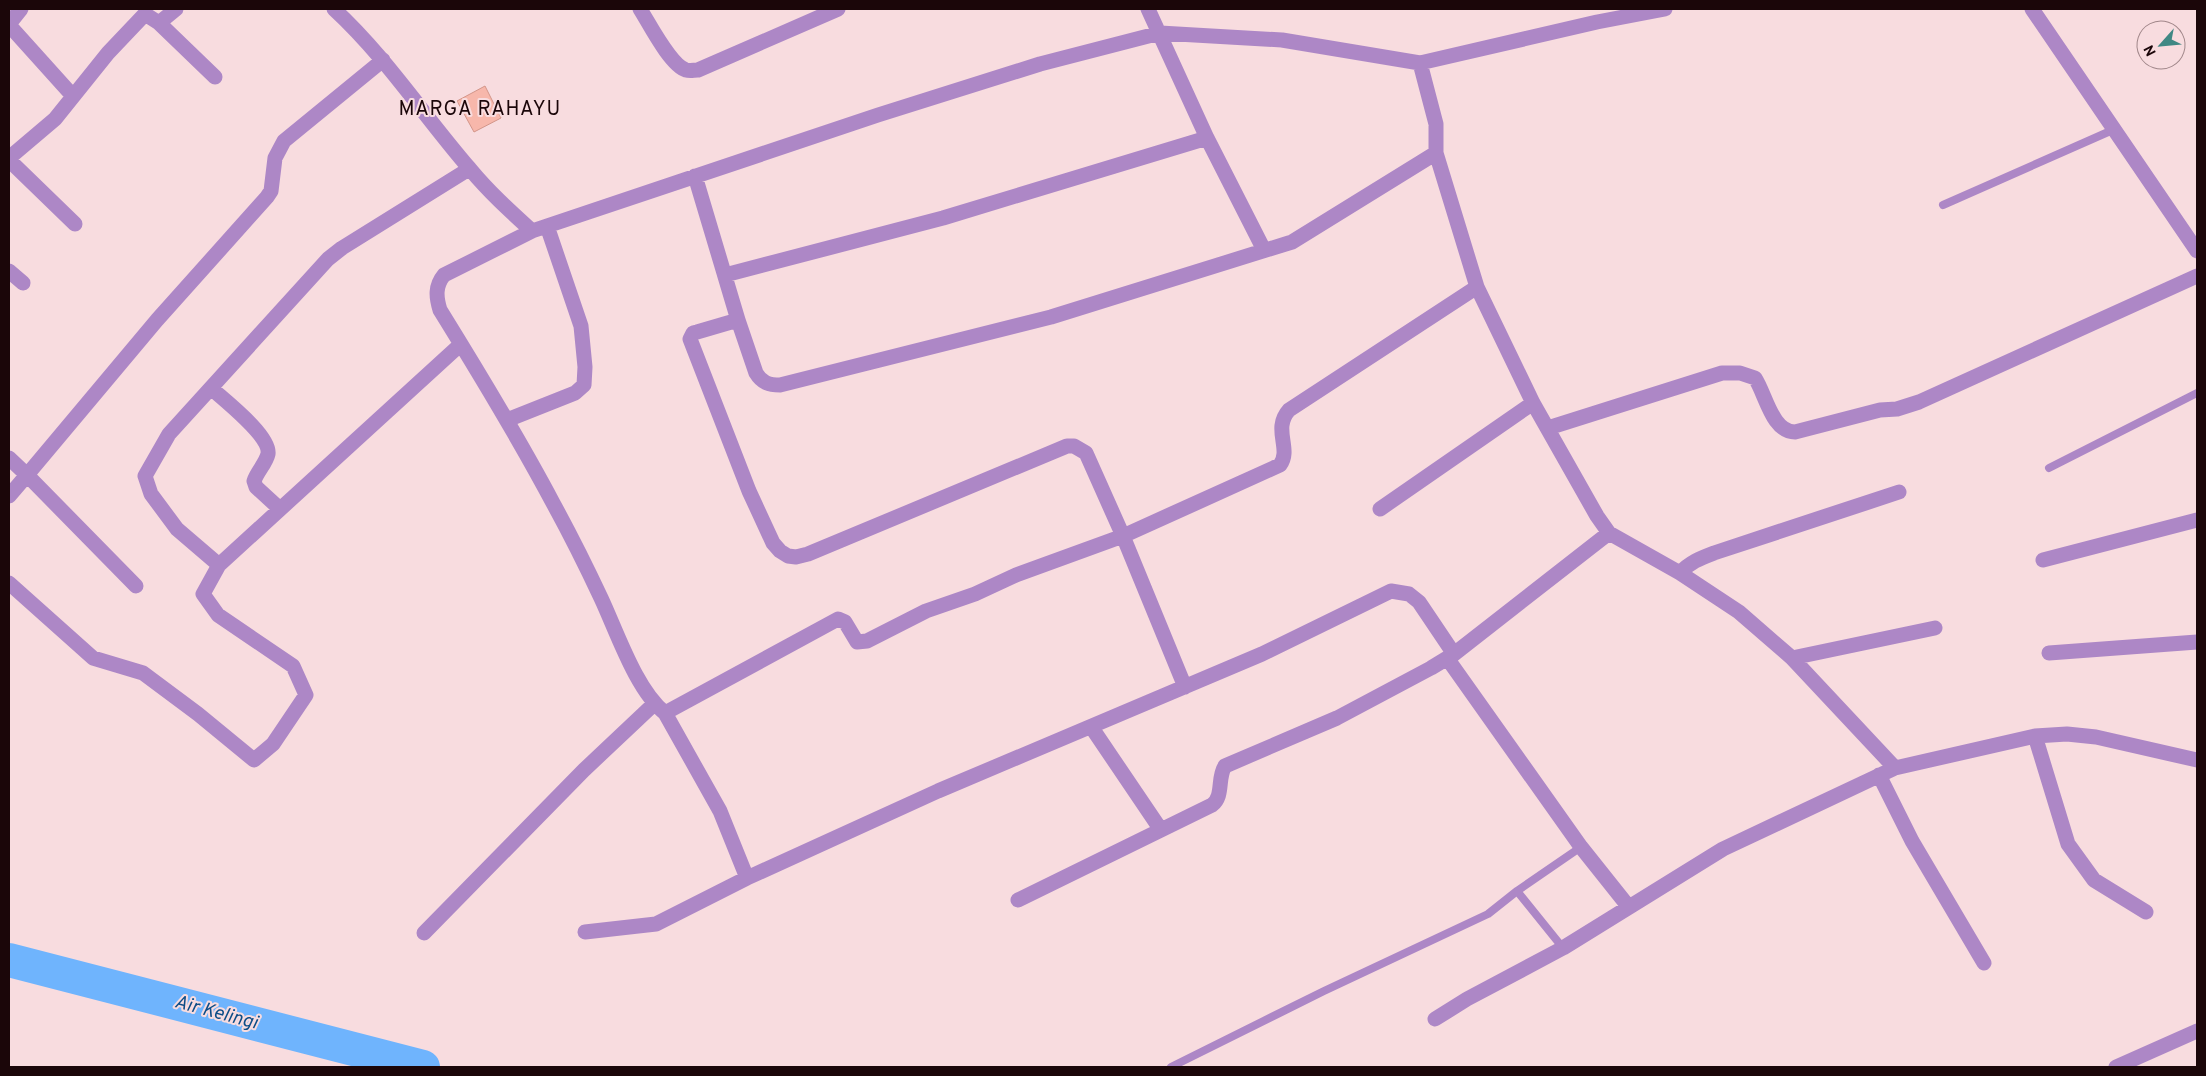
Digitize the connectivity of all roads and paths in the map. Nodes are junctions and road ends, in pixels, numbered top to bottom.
1 (21, 9) edge
2 (176, 9) edge
3 (334, 9) edge
4 (640, 9) edge
5 (838, 9) edge
6 (1148, 9) edge
7 (1665, 9) edge
8 (2032, 9) edge
9 (143, 11) edge
10 (159, 23) junction
11 (9, 25) edge
12 (1160, 33) junction
13 (383, 60) junction
14 (1420, 63) junction
15 (216, 77) dead end
16 (72, 95) junction
17 (2115, 129) junction
18 (1207, 138) junction
19 (1436, 153) junction
20 (9, 159) edge
21 (469, 169) junction
22 (695, 176) junction
23 (1943, 205) dead end
24 (75, 224) dead end
25 (547, 226) junction
26 (532, 231) junction
27 (1264, 250) junction
28 (2197, 251) edge
29 (9, 271) edge
30 (725, 275) junction
31 (2197, 276) edge
32 (23, 283) dead end
33 (1478, 287) junction
34 (738, 320) junction
35 (461, 344) junction
36 (211, 388) junction
37 (2197, 393) edge
38 (1534, 403) junction
39 (507, 420) junction
40 (1548, 428) junction
41 (9, 458) edge
42 (2049, 468) dead end
43 (27, 475) junction
44 (1899, 492) dead end
45 (9, 496) edge
46 (280, 509) junction
47 (1380, 509) dead end
48 (2197, 520) edge
49 (1609, 533) junction
50 (1123, 536) junction
51 (2043, 560) dead end
52 (219, 565) junction
53 (1680, 573) junction
54 (9, 584) edge
55 (136, 586) dead end
56 (1935, 628) dead end
57 (2197, 642) edge
58 (2049, 653) dead end
59 (1450, 656) junction
60 (1792, 658) junction
61 (1186, 687) junction
62 (659, 708) junction
63 (1092, 728) junction
64 (2035, 736) junction
65 (2197, 760) edge
66 (1895, 768) junction
67 (1879, 775) junction
68 (1161, 830) junction
69 (1581, 847) junction
70 (747, 878) junction
71 (1517, 891) junction
72 (1018, 900) dead end
73 (1628, 906) junction
74 (2146, 912) dead end
75 (586, 932) dead end
76 (424, 933) dead end
77 (1563, 948) junction
78 (1984, 963) dead end
79 (1435, 1019) dead end
80 (2197, 1031) edge
81 (1171, 1067) edge
82 (2116, 1067) edge

1 - 11 street
2 - 10 street
3 - 13 street
4 - 5 street
6 - 12 street
7 - 14 street
8 - 17 street
9 - 10 street
9 - 16 street
10 - 15 street
11 - 16 street
12 - 14 street
12 - 18 street
12 - 22 street
13 - 21 street
13 - 43 street
14 - 19 street
16 - 20 street
17 - 23 lane
17 - 28 street
18 - 27 street
18 - 30 street
19 - 27 street
19 - 33 street
20 - 24 street
21 - 26 street
21 - 36 street
22 - 25 street
22 - 30 street
25 - 26 street
25 - 39 street
26 - 35 street
27 - 34 street
29 - 32 street
30 - 34 street
31 - 40 street
33 - 38 street
33 - 50 street
34 - 50 street
35 - 39 street
35 - 46 street
36 - 46 street
36 - 52 street
37 - 42 lane
38 - 40 street
38 - 47 street
39 - 62 street
40 - 49 street
41 - 43 street
43 - 45 street
43 - 55 street
44 - 53 street
46 - 52 street
48 - 51 street
49 - 53 street
49 - 59 street
50 - 61 street
50 - 62 street
52 - 54 street
53 - 60 street
56 - 60 street
57 - 58 street
59 - 61 street
59 - 68 street
59 - 69 street
60 - 66 street
61 - 63 street
62 - 70 street
62 - 76 street
63 - 68 street
63 - 70 street
64 - 65 street
64 - 66 street
64 - 74 street
66 - 67 street
67 - 73 street
67 - 78 street
68 - 72 street
69 - 71 lane
69 - 73 street
70 - 75 street
71 - 77 lane
71 - 81 lane
73 - 77 street
77 - 79 street
80 - 82 street

